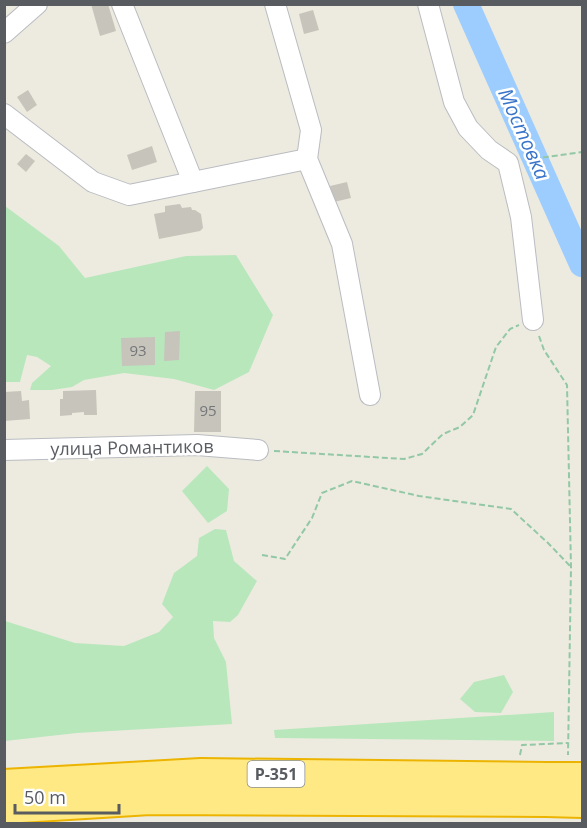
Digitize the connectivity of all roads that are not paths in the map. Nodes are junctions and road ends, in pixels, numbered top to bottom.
1 (37, 4) edge
2 (122, 4) edge
3 (275, 4) edge
4 (428, 4) edge
5 (4, 33) edge
6 (4, 114) edge
7 (307, 159) junction
8 (193, 182) junction
9 (533, 320) road end
10 (370, 395) dead end
11 (4, 450) edge
12 (258, 450) road end
13 (582, 777) edge
14 (4, 784) edge
15 (547, 790) junction
16 (582, 803) edge
17 (4, 810) edge

1 - 5 street
2 - 8 street
3 - 7 street
4 - 9 street
6 - 8 street
7 - 8 street
7 - 10 street
11 - 12 street, улица Романтиков
13 - 15 highway, Р-351, bridge
14 - 15 highway, Р-351
15 - 16 highway, Р-351, bridge
15 - 17 highway, Р-351

